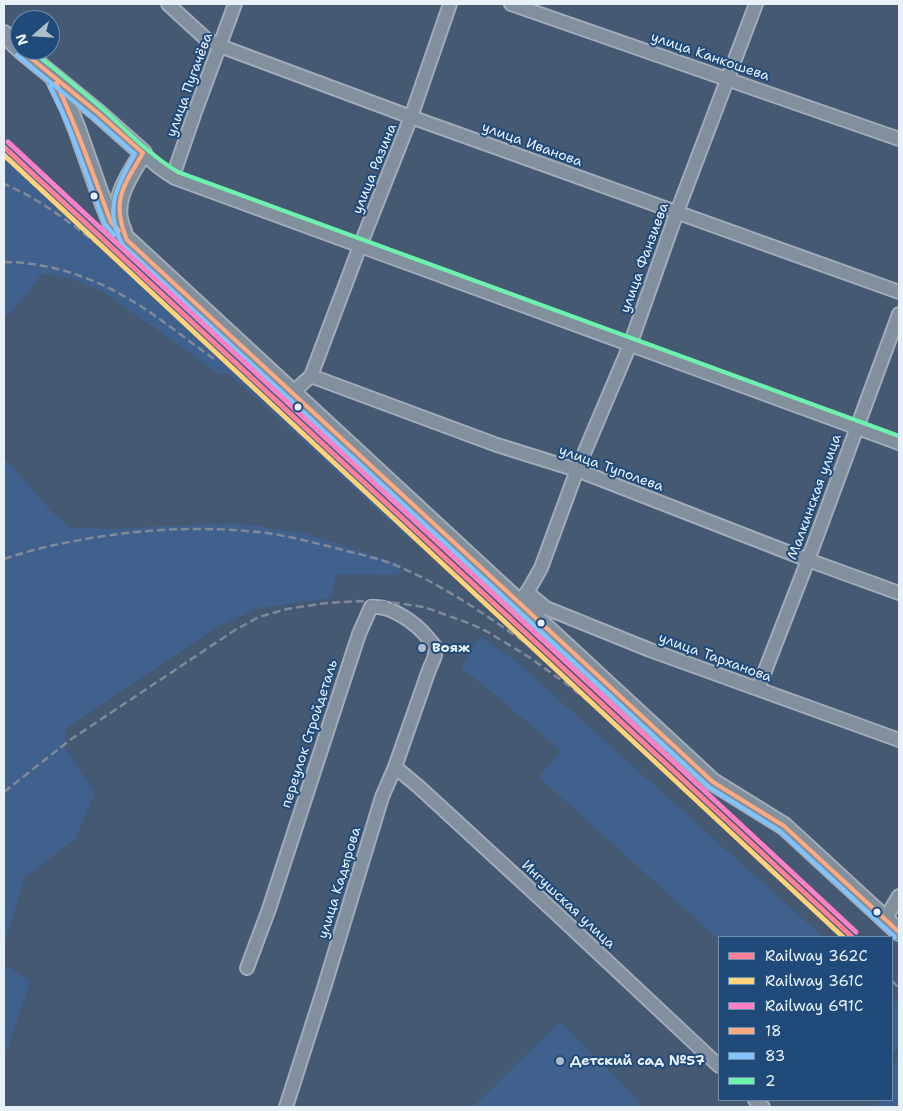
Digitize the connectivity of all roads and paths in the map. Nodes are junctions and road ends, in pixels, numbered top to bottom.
1 (168, 4) edge
2 (235, 4) edge
3 (450, 4) edge
4 (511, 4) edge
5 (756, 4) edge
6 (220, 46) junction
7 (33, 60) edge
8 (53, 76) junction
9 (728, 78) junction
10 (411, 117) junction
11 (899, 139) edge
12 (143, 153) junction
13 (173, 176) junction
14 (677, 212) junction
15 (127, 240) junction
16 (360, 246) junction
17 (899, 292) edge
18 (899, 314) edge
19 (630, 345) junction
20 (312, 376) junction
21 (292, 393) junction
22 (856, 427) junction
23 (899, 443) edge
24 (577, 470) junction
25 (808, 560) junction
26 (899, 593) edge
27 (524, 597) junction
28 (429, 670) joint
29 (758, 689) junction
30 (899, 740) edge
31 (395, 767) junction
32 (899, 896) edge
33 (885, 919) junction
34 (899, 932) edge
35 (247, 968) dead end
36 (718, 1065) edge
37 (286, 1107) edge

1 - 6 street, улица Иванова
2 - 6 street, улица Пугачёва
3 - 10 street, улица Разина
4 - 9 street, улица Канкошева
5 - 9 street, улица Фанзиева
6 - 10 street, улица Иванова
6 - 13 street, улица Пугачёва
7 - 8 main road
8 - 12 main road
8 - 15 main road
9 - 11 street, улица Канкошева
9 - 14 street, улица Фанзиева
10 - 14 street, улица Иванова
10 - 16 street, улица Разина
12 - 13 street
12 - 15 main road
13 - 16 street
14 - 17 street, улица Иванова
14 - 19 street, улица Фанзиева
15 - 21 main road
16 - 19 street
16 - 20 street, улица Разина
18 - 22 street, Малкинская улица
19 - 22 street
19 - 24 street, улица Фанзиева
20 - 21 street, улица Разина
20 - 24 street, улица Туполева
21 - 27 main road
22 - 23 street
22 - 25 street, Малкинская улица
24 - 25 street, улица Туполева
24 - 27 street, улица Фанзиева
25 - 26 street, улица Туполева
25 - 29 street, Малкинская улица
27 - 29 street, улица Тарханова
27 - 33 main road
28 - 31 street, улица Кадырова
28 - 35 street, переулок Стройдеталь
29 - 30 street, улица Тарханова
31 - 36 street, Ингушская улица
31 - 37 street, улица Кадырова
32 - 33 street
33 - 34 main road

